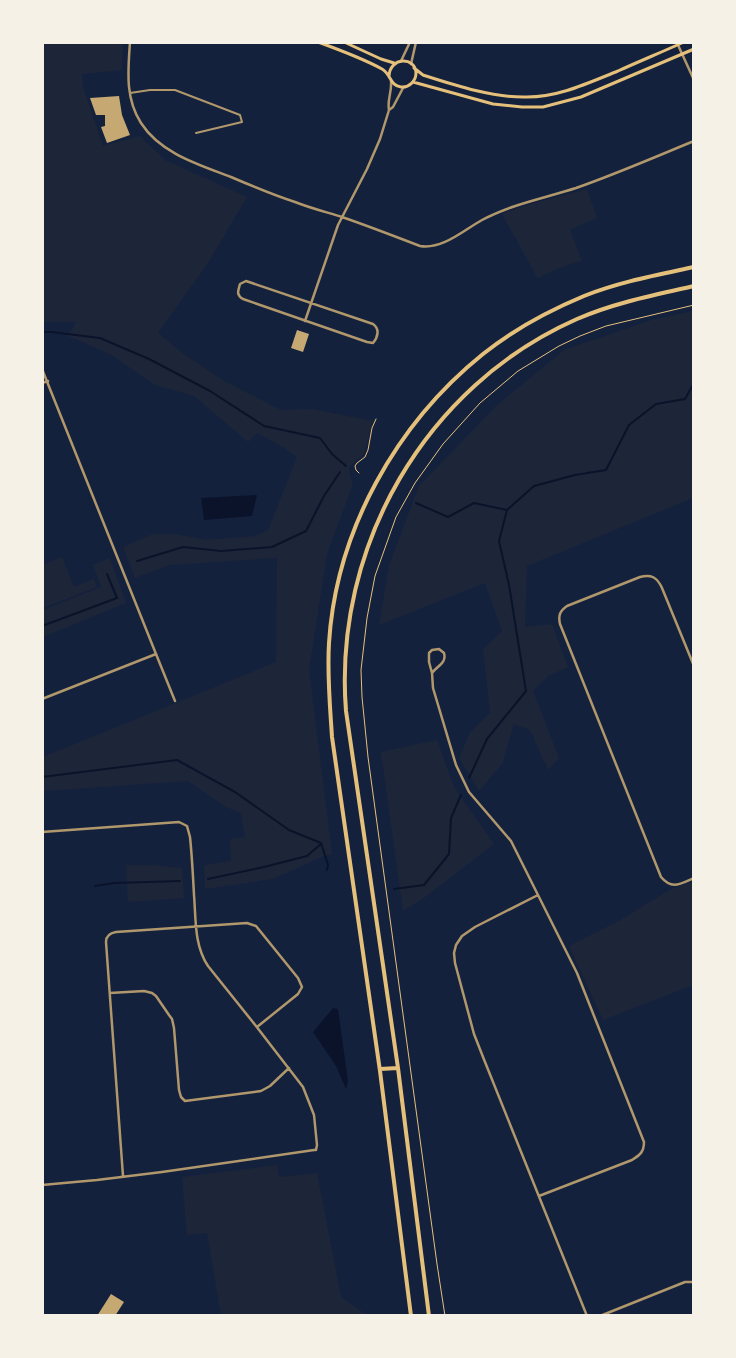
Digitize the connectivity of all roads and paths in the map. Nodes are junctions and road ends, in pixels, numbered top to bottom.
1 (130, 42) edge
2 (318, 42) edge
3 (344, 42) edge
4 (410, 42) edge
5 (416, 42) edge
6 (684, 42) edge
7 (678, 45) junction
8 (694, 49) edge
9 (682, 54) junction
10 (401, 61) junction
11 (395, 63) junction
12 (411, 64) junction
13 (414, 68) junction
14 (389, 76) junction
15 (694, 80) edge
16 (391, 81) junction
17 (413, 82) junction
18 (403, 87) junction
19 (130, 93) junction
20 (389, 110) junction
21 (196, 133) dead end
22 (694, 141) edge
23 (341, 217) junction
24 (694, 267) edge
25 (694, 286) edge
26 (311, 303) junction
27 (694, 305) edge
28 (305, 320) junction
29 (42, 368) edge
30 (48, 381) junction
31 (42, 383) edge
32 (376, 419) dead end
33 (359, 473) dead end
34 (156, 654) junction
35 (694, 666) edge
36 (432, 673) junction
37 (42, 699) edge
38 (175, 701) dead end
39 (42, 832) edge
40 (694, 878) edge
41 (538, 895) junction
42 (196, 927) junction
43 (110, 993) junction
44 (257, 1026) junction
45 (289, 1068) junction
46 (398, 1068) junction
47 (380, 1069) junction
48 (123, 1176) junction
49 (42, 1185) edge
50 (539, 1196) junction
51 (694, 1282) edge
52 (411, 1316) edge
53 (429, 1316) edge
54 (445, 1316) edge
55 (588, 1316) edge
56 (600, 1316) edge

1 - 19 street
2 - 14 main road
3 - 11 main road
4 - 10 street
5 - 12 street
6 - 7 main road
7 - 9 street
7 - 13 main road
8 - 9 main road
9 - 15 street
9 - 17 main road
10 - 11 main road
10 - 12 main road
11 - 14 main road
12 - 13 main road
13 - 17 main road
14 - 16 main road
16 - 18 main road
16 - 20 street
17 - 18 main road
18 - 20 street
19 - 21 street
19 - 23 street
20 - 23 street
22 - 23 street
23 - 26 street
24 - 47 highway
25 - 46 highway
26 - 28 street
26 - 28 street
26 - 28 street
27 - 54 path
29 - 30 street
30 - 31 street
30 - 34 street
32 - 33 path
34 - 37 street
34 - 38 street
35 - 40 street
36 - 36 street
36 - 41 street
39 - 42 street
41 - 50 street
41 - 50 street
42 - 43 street
42 - 44 street
42 - 44 street
43 - 45 street
43 - 48 street
44 - 45 street
45 - 48 street
46 - 47 highway
46 - 53 highway
47 - 52 highway
48 - 49 street
50 - 55 street
51 - 56 street

